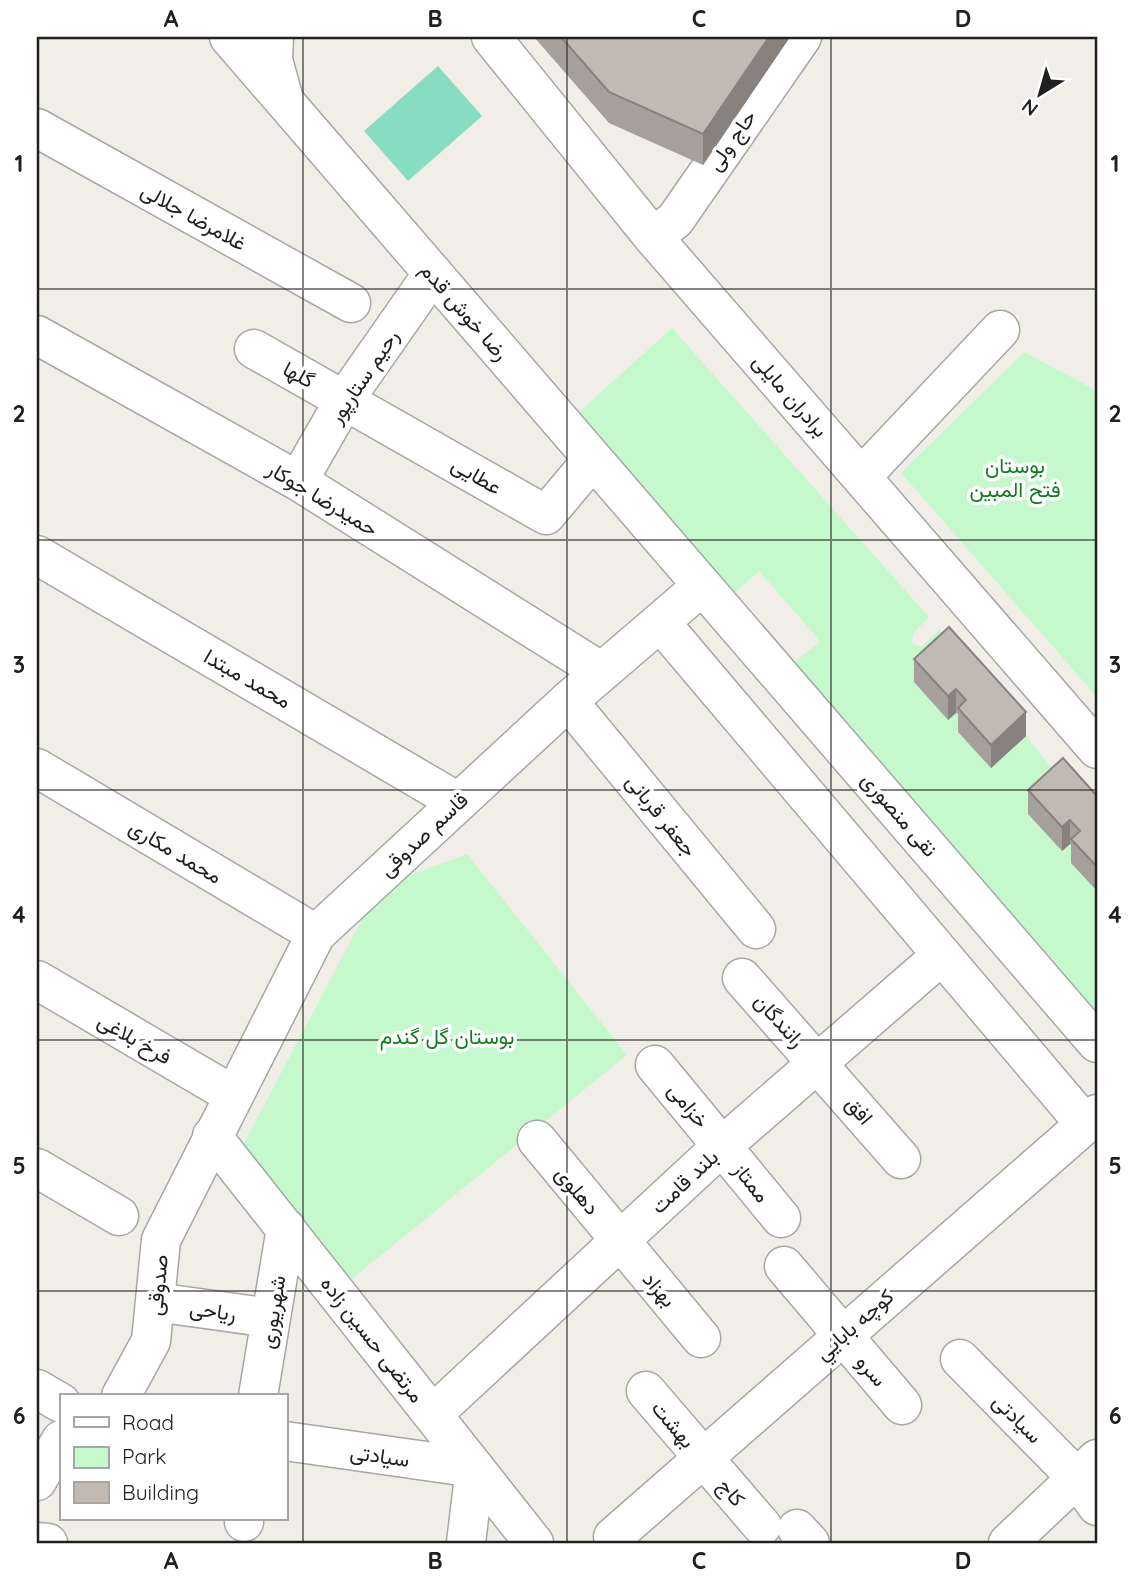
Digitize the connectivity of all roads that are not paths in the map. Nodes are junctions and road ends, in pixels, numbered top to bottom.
1 (229, 37) edge
2 (274, 37) edge
3 (491, 37) edge
4 (802, 37) edge
5 (293, 112) junction
6 (37, 128) edge
7 (653, 237) junction
8 (433, 273) junction
9 (351, 303) dead end
10 (999, 330) dead end
11 (37, 335) edge
12 (254, 349) dead end
13 (345, 398) junction
14 (593, 459) junction
15 (862, 476) junction
16 (298, 481) junction
17 (37, 555) edge
18 (702, 586) junction
19 (660, 622) junction
20 (602, 672) junction
21 (568, 701) junction
22 (1097, 749) edge
23 (37, 768) edge
24 (458, 802) junction
25 (756, 929) dead end
26 (316, 934) junction
27 (942, 955) junction
28 (742, 978) dead end
29 (37, 980) edge
30 (1097, 1043) edge
31 (819, 1062) junction
32 (655, 1065) dead end
33 (233, 1095) junction
34 (1091, 1119) edge
35 (212, 1136) junction
36 (537, 1140) dead end
37 (722, 1146) junction
38 (901, 1159) dead end
39 (37, 1168) edge
40 (119, 1216) dead end
41 (781, 1218) dead end
42 (286, 1228) junction
43 (620, 1240) junction
44 (784, 1266) dead end
45 (155, 1302) junction
46 (271, 1318) junction
47 (842, 1335) junction
48 (701, 1338) dead end
49 (960, 1359) dead end
50 (37, 1388) edge
51 (646, 1391) dead end
52 (122, 1394) edge
53 (258, 1394) edge
54 (60, 1402) edge
55 (902, 1405) dead end
56 (433, 1414) junction
57 (287, 1441) edge
58 (60, 1442) edge
59 (702, 1458) junction
60 (475, 1468) junction
61 (37, 1481) edge
62 (1091, 1481) edge
63 (790, 1533) edge
64 (613, 1537) dead end
65 (37, 1542) edge
66 (48, 1543) edge
67 (466, 1543) edge
68 (534, 1543) edge
69 (1008, 1543) edge

1 - 5 street, رضا خوش قدم
2 - 5 street
3 - 7 street, برادران مایلی
4 - 7 street, حاج ولی
5 - 8 street, رضا خوش قدم
6 - 9 street, غلامرضا جلالی
7 - 15 street, برادران مایلی
8 - 13 street, رحیم ستارپور
8 - 14 street, رضا خوش قدم
10 - 15 street
11 - 16 street, حمیدرضا جوکار
12 - 13 street, گلها
13 - 14 street, عطایی
13 - 16 street, رحیم ستارپور
14 - 18 street, رضا خوش قدم
15 - 22 street, برادران مایلی
16 - 20 street, حمیدرضا جوکار
17 - 24 street, محمد مبتدا
18 - 19 street, قاسم صدوقی
18 - 30 street, نقی منصوری
19 - 20 street, قاسم صدوقی
19 - 27 street
20 - 21 street, قاسم صدوقی
21 - 24 street, قاسم صدوقی
21 - 25 street, جعفر قربانی
23 - 26 street, محمد مکاری
24 - 26 street, قاسم صدوقی
26 - 33 street, قاسم صدوقی
27 - 31 street, بلند قامت
27 - 34 street
28 - 31 street, رانندگان
29 - 33 street, فرخ بلاغی
31 - 37 street, بلند قامت
31 - 38 street, افق
32 - 37 street, خزامی
33 - 35 street, قاسم صدوقی
34 - 47 street, كوچه بابايي
35 - 42 street, مرتضی حسین زاده
35 - 45 street, صدوقی
36 - 43 street, دهلوی
37 - 41 street, ممتاز
37 - 43 street, بلند قامت
39 - 40 street
42 - 46 street, شهریوری
42 - 56 street, مرتضی حسین زاده
43 - 48 street, بهزاد
43 - 56 street, بلند قامت
44 - 47 street, سرو
45 - 46 street, ریاحی
45 - 52 street, صدوقی
46 - 53 street, شهریوری
47 - 55 street, سرو
47 - 59 street, كوچه بابايي
49 - 62 street, سیادتی
50 - 54 street
51 - 59 street, بهشت
56 - 60 street, مرتضی حسین زاده
57 - 60 street, سیادتی
58 - 61 street
59 - 63 street, کاج
59 - 64 street, كوچه بابايي
60 - 67 street
60 - 68 street, مرتضی حسین زاده
62 - 69 street
65 - 66 street

